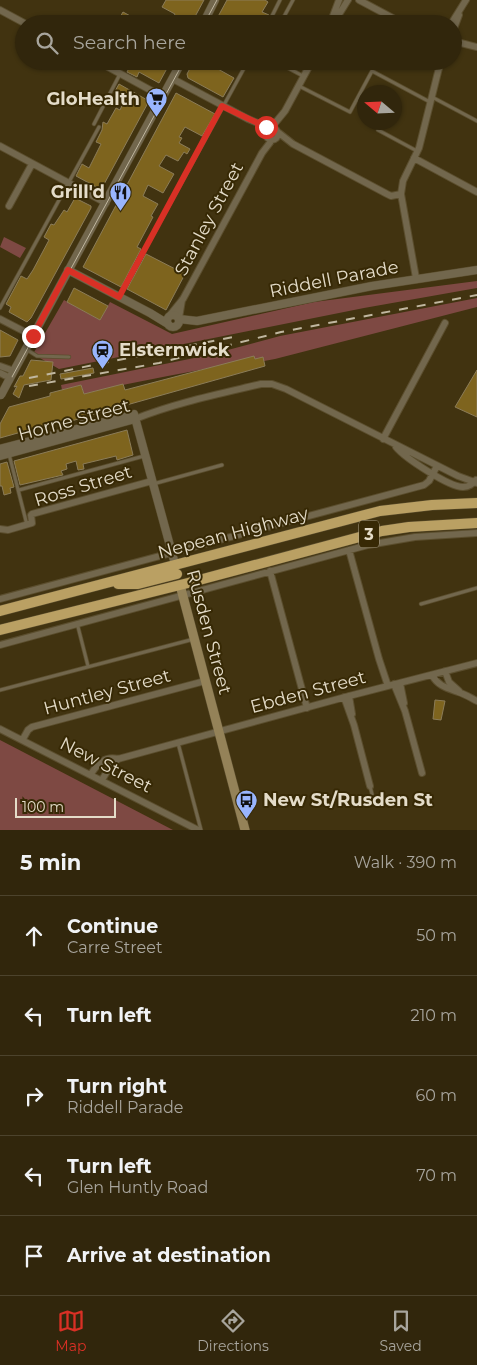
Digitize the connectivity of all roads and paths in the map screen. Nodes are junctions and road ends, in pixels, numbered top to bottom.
1 (215, 0) edge
2 (280, 0) edge
3 (293, 0) edge
4 (339, 0) edge
5 (348, 0) edge
6 (359, 0) edge
7 (466, 0) edge
8 (0, 10) edge
9 (460, 12) junction
10 (208, 15) edge
11 (272, 15) edge
12 (285, 15) edge
13 (335, 15) edge
14 (338, 15) edge
15 (387, 15) edge
16 (458, 15) edge
17 (459, 15) edge
18 (15, 18) edge
19 (462, 43) edge
20 (477, 47) edge
21 (113, 70) edge
22 (178, 70) edge
23 (243, 70) edge
24 (291, 70) edge
25 (308, 70) edge
26 (438, 70) edge
27 (120, 74) junction
28 (304, 77) junction
29 (173, 79) junction
30 (299, 85) junction
31 (163, 96) junction
32 (431, 100) junction
33 (222, 106) junction
34 (477, 121) edge
35 (94, 124) dead end
36 (99, 127) dead end
37 (378, 130) dead end
38 (272, 134) junction
39 (0, 146) edge
40 (418, 151) junction
41 (414, 158) junction
42 (32, 164) junction
43 (68, 183) junction
44 (477, 192) edge
45 (401, 194) junction
46 (106, 203) junction
47 (9, 206) dead end
48 (68, 270) junction
49 (477, 270) edge
50 (416, 278) junction
51 (119, 297) junction
52 (0, 308) edge
53 (0, 319) edge
54 (173, 320) junction
55 (445, 323) dead end
56 (33, 336) junction
57 (26, 349) junction
58 (69, 357) dead end
59 (0, 366) edge
60 (14, 371) junction
61 (0, 373) edge
62 (9, 379) junction
63 (0, 396) edge
64 (134, 417) junction
65 (81, 418) dead end
66 (89, 428) junction
67 (383, 439) junction
68 (395, 445) junction
69 (6, 450) edge
70 (0, 456) edge
71 (145, 456) junction
72 (222, 465) dead end
73 (438, 466) junction
74 (433, 474) junction
75 (476, 481) edge
76 (152, 483) junction
77 (19, 490) junction
78 (477, 497) edge
79 (477, 503) edge
80 (464, 504) junction
81 (477, 523) edge
82 (27, 525) junction
83 (0, 529) edge
84 (477, 533) edge
85 (349, 550) junction
86 (171, 553) junction
87 (176, 569) junction
88 (270, 571) junction
89 (180, 585) junction
90 (477, 588) edge
91 (183, 596) junction
92 (0, 599) edge
93 (421, 604) dead end
94 (0, 611) edge
95 (77, 623) junction
96 (0, 630) edge
97 (194, 639) junction
98 (0, 645) edge
99 (477, 663) edge
100 (88, 666) junction
101 (445, 671) junction
102 (432, 675) junction
103 (205, 681) junction
104 (391, 685) junction
105 (0, 690) edge
106 (460, 692) junction
107 (346, 696) junction
108 (477, 701) edge
109 (307, 708) junction
110 (0, 729) edge
111 (218, 731) junction
112 (23, 739) junction
113 (178, 742) junction
114 (118, 759) junction
115 (422, 773) dead end
116 (91, 774) junction
117 (102, 780) junction
118 (370, 786) joint
119 (372, 794) dead end
120 (200, 830) edge
121 (245, 830) edge

1 - 10 street
2 - 11 lane
3 - 12 lane
4 - 13 street
5 - 14 street
6 - 15 street
7 - 9 street
8 - 18 street
9 - 16 street
9 - 17 street
19 - 20 street
21 - 27 street
22 - 29 street
23 - 33 lane
24 - 28 lane
25 - 28 street, Stanley Street
26 - 32 street
27 - 31 street
27 - 35 lane
28 - 30 street, Stanley Street
29 - 31 street
29 - 33 street
30 - 32 lane
30 - 38 street, Stanley Street
31 - 46 street
32 - 34 lane
32 - 40 street
33 - 38 street
33 - 51 lane
36 - 43 lane
37 - 40 lane
38 - 45 street
38 - 54 street, Stanley Street
39 - 42 street
40 - 41 street
41 - 44 street
41 - 45 street
42 - 43 street
42 - 47 street
43 - 46 street
43 - 52 lane
45 - 50 street
46 - 48 street
48 - 51 street, Riddell Parade
48 - 56 street
49 - 50 street, Riddell Parade
50 - 54 street, Riddell Parade
51 - 54 street, Riddell Parade
53 - 56 street
55 - 67 street
56 - 57 street
57 - 58 lane
57 - 60 street
59 - 60 street
60 - 62 street
61 - 62 street
62 - 63 street, bridge
64 - 66 street, Horne Street
64 - 67 street, Horne Street
64 - 71 street, Rusden Street
65 - 66 lane
66 - 69 street, Horne Street
67 - 68 street
68 - 73 street
68 - 74 street
69 - 70 street, Horne Street
69 - 77 lane
71 - 76 street, Rusden Street
71 - 77 lane
72 - 76 lane
73 - 74 street
73 - 75 street
74 - 75 street
74 - 86 street
76 - 82 street, Ross Street
76 - 86 street, Rusden Street
77 - 82 lane
78 - 80 street
79 - 80 highway, Nepean Highway / 3
80 - 87 highway, Nepean Highway / 3
81 - 89 highway, Nepean Highway / 3
82 - 83 street, Ross Street
84 - 85 street
85 - 88 street
85 - 104 street
86 - 87 street, Rusden Street
86 - 92 street
87 - 89 highway, Rusden Street
87 - 94 highway, Nepean Highway
88 - 91 street
88 - 109 street
89 - 91 main road, Rusden Street
89 - 96 highway, Nepean Highway / 3
90 - 93 lane
91 - 95 street
91 - 97 main road, Rusden Street
95 - 98 street
95 - 100 lane
97 - 100 lane
97 - 103 main road, Rusden Street
99 - 101 street, Ebden Street
100 - 105 lane
101 - 102 street, Ebden Street
101 - 106 street
102 - 104 street, Ebden Street
102 - 106 street
103 - 111 main road, Rusden Street
103 - 112 street, Huntley Street
104 - 107 street, Ebden Street
104 - 115 street
106 - 108 street
107 - 109 street, Ebden Street
107 - 118 street
109 - 111 street, Ebden Street
110 - 112 street, New Street
111 - 113 street, Ebden Street
111 - 121 main road, Rusden Street
112 - 116 street, New Street
113 - 114 street, Ebden Street
113 - 120 lane
114 - 116 street, Ebden Street
114 - 117 street
116 - 117 street, New Street
117 - 120 street, New Street
118 - 119 lane

